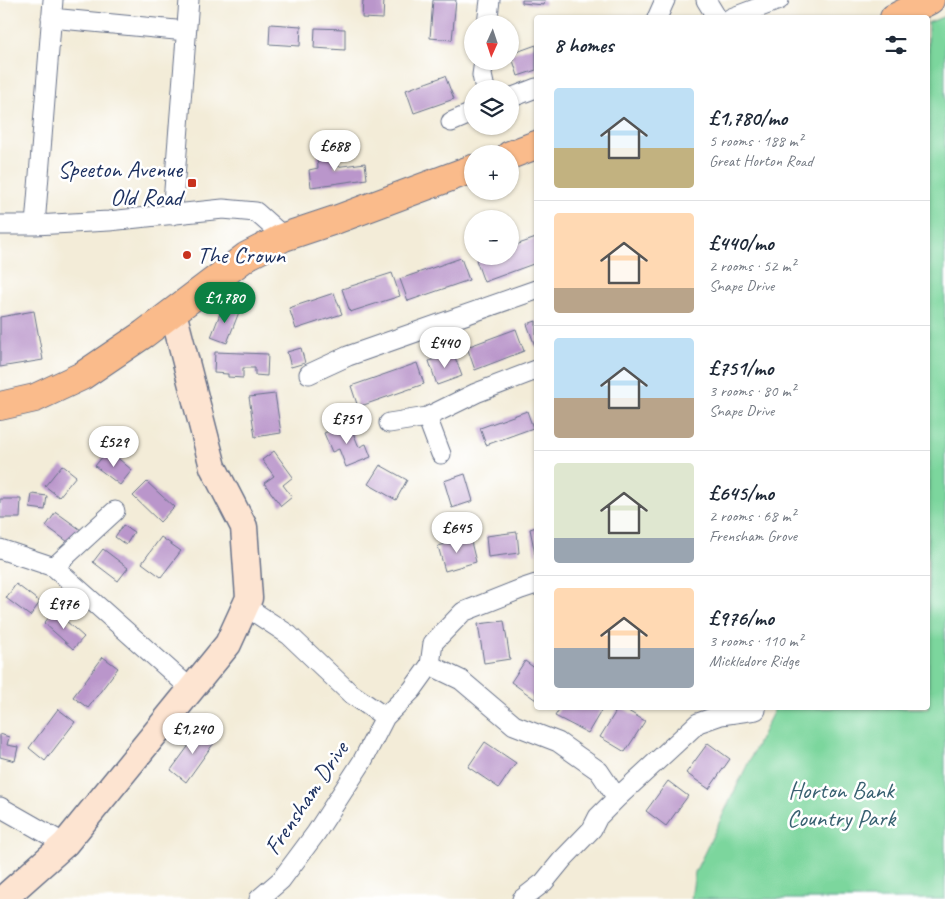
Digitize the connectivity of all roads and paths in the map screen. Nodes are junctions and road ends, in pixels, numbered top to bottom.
1 (189, 0) edge
2 (490, 0) edge
3 (665, 0) edge
4 (706, 0) edge
5 (779, 0) edge
6 (930, 0) edge
7 (52, 9) edge
8 (489, 15) edge
9 (658, 15) edge
10 (714, 15) edge
11 (739, 15) edge
12 (900, 15) edge
13 (186, 31) junction
14 (534, 89) edge
15 (519, 95) edge
16 (464, 116) edge
17 (451, 122) dead end
18 (534, 146) edge
19 (519, 152) edge
20 (464, 172) edge
21 (172, 215) junction
22 (0, 225) edge
23 (35, 225) junction
24 (284, 238) junction
25 (534, 291) edge
26 (173, 312) junction
27 (534, 371) edge
28 (309, 374) dead end
29 (0, 406) edge
30 (427, 417) junction
31 (389, 423) dead end
32 (441, 454) dead end
33 (115, 511) dead end
34 (0, 549) edge
35 (54, 567) junction
36 (534, 585) edge
37 (246, 606) junction
38 (430, 665) junction
39 (191, 689) junction
40 (756, 710) dead end
41 (385, 716) junction
42 (617, 798) junction
43 (0, 807) edge
44 (65, 844) junction
45 (3, 899) edge
46 (259, 899) edge
47 (522, 899) edge

1 - 13 street
2 - 8 street
3 - 9 street
4 - 10 street
5 - 11 street
6 - 12 main road
7 - 13 street
7 - 23 street
13 - 21 street
14 - 15 street
16 - 17 street
18 - 19 main road
20 - 24 main road
21 - 23 street
21 - 24 street
22 - 23 street
24 - 26 main road
25 - 28 street
26 - 29 main road
26 - 37 street
27 - 30 street
30 - 31 street
30 - 32 street
33 - 35 street
34 - 35 street
35 - 39 street
36 - 38 street
37 - 39 street
37 - 41 street
38 - 41 street, Frensham Drive
38 - 42 street
39 - 44 street
40 - 42 street
41 - 46 street, Frensham Drive
42 - 47 street
43 - 44 street
44 - 45 street

